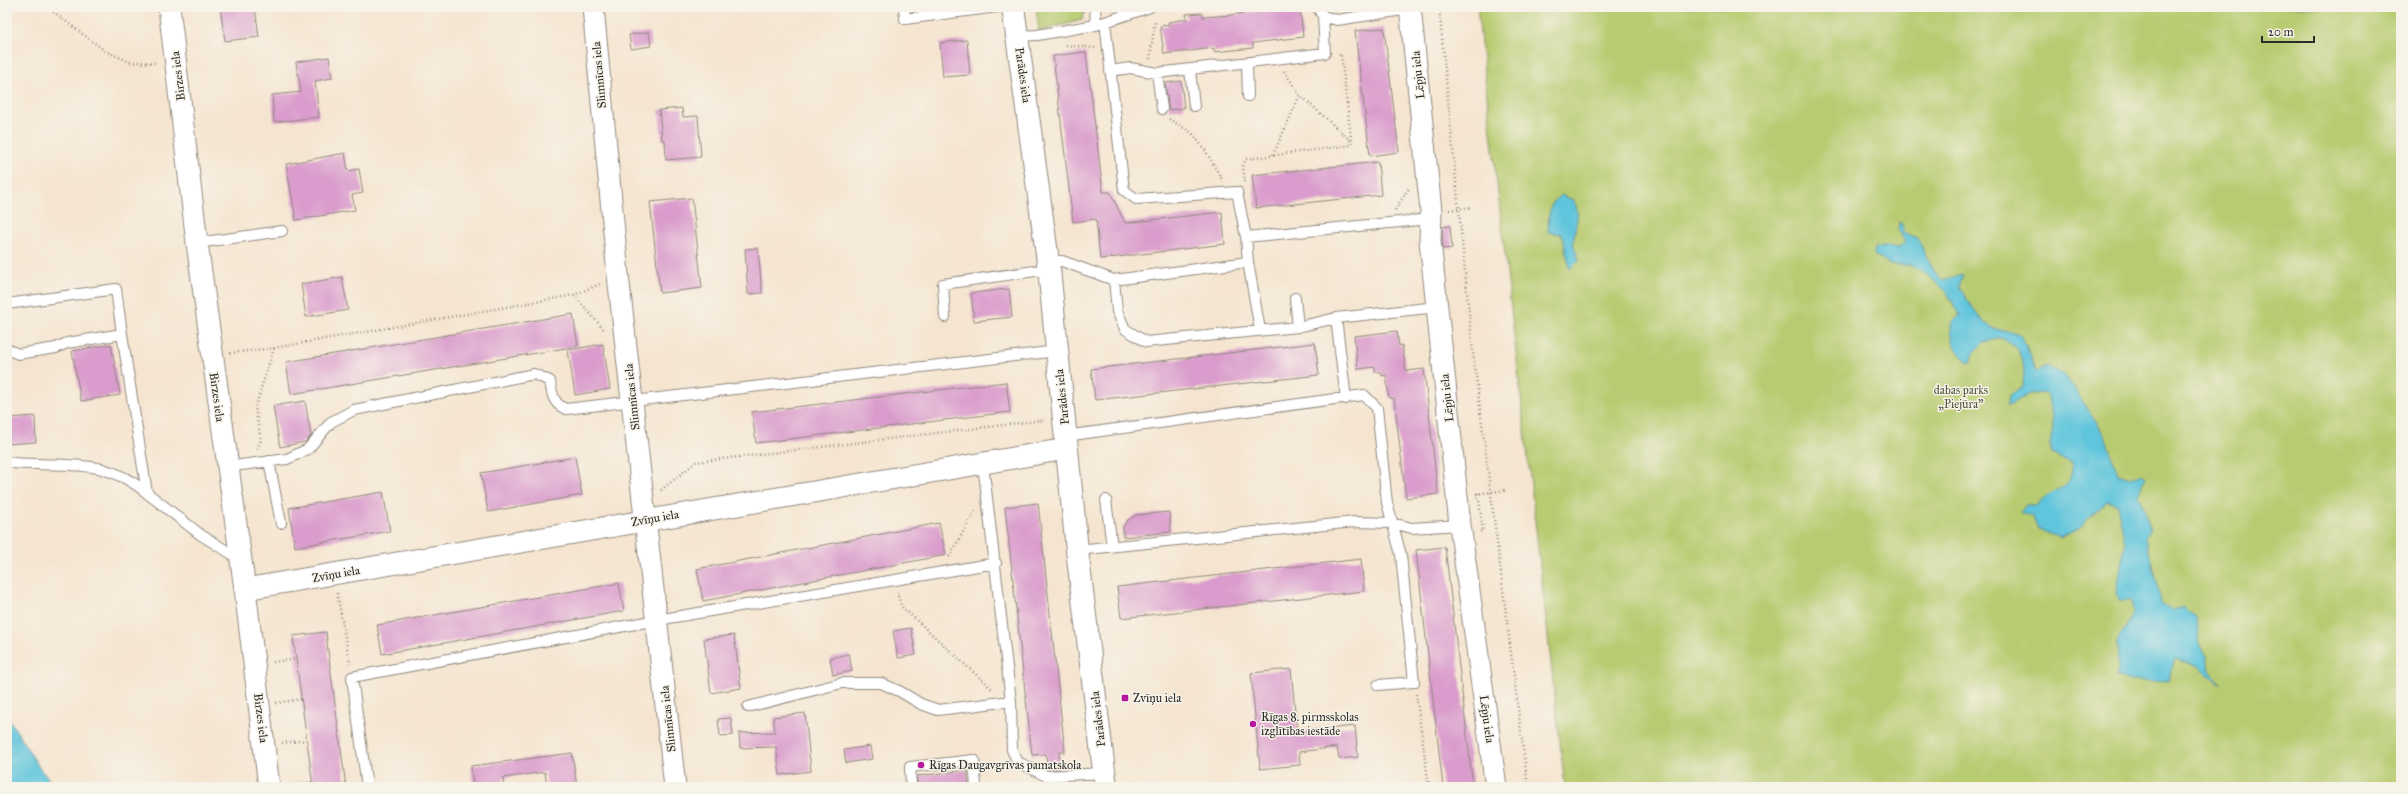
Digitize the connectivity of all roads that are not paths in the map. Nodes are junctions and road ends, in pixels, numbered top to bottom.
1 (169, 7) edge
2 (592, 7) edge
3 (904, 7) edge
4 (997, 7) edge
5 (1013, 7) edge
6 (1095, 7) edge
7 (1317, 7) edge
8 (1410, 8) edge
9 (1153, 10) edge
10 (1323, 16) junction
11 (1101, 23) junction
12 (1017, 36) junction
13 (1247, 64) junction
14 (1190, 70) junction
15 (1110, 71) junction
16 (1153, 73) junction
17 (1248, 96) dead end
18 (1194, 106) dead end
19 (1162, 109) road end
20 (1430, 219) junction
21 (282, 231) dead end
22 (1246, 237) junction
23 (197, 243) junction
24 (1248, 262) junction
25 (1048, 265) junction
26 (1114, 280) junction
27 (1295, 298) dead end
28 (7, 304) edge
29 (1437, 307) junction
30 (946, 317) dead end
31 (1336, 318) junction
32 (1298, 327) junction
33 (1260, 330) junction
34 (122, 334) junction
35 (7, 349) edge
36 (1057, 351) junction
37 (1346, 399) junction
38 (632, 402) junction
39 (1066, 442) junction
40 (269, 461) junction
41 (7, 462) edge
42 (983, 464) junction
43 (226, 467) junction
44 (147, 493) junction
45 (1106, 500) dead end
46 (644, 512) junction
47 (281, 523) dead end
48 (1392, 523) junction
49 (1460, 525) junction
50 (1112, 547) junction
51 (1077, 550) junction
52 (240, 560) junction
53 (996, 563) junction
54 (245, 589) junction
55 (657, 620) junction
56 (1378, 685) dead end
57 (1008, 701) junction
58 (748, 707) dead end
59 (1105, 780) edge
60 (276, 786) edge
61 (367, 787) edge
62 (675, 787) edge
63 (911, 787) edge
64 (976, 787) edge
65 (1496, 787) edge

1 - 23 street, Birzes iela
2 - 38 street, Slimnīcas iela
3 - 4 lane
5 - 12 street, Parādes iela
6 - 11 lane
7 - 10 lane
8 - 10 lane
8 - 20 street, Lēpju iela
9 - 11 lane
10 - 13 lane
11 - 12 lane
11 - 15 lane
12 - 25 street, Parādes iela
13 - 14 lane
13 - 17 lane
14 - 16 lane
14 - 18 lane
15 - 16 lane
15 - 22 lane
16 - 19 lane
20 - 22 lane
20 - 29 street, Lēpju iela
21 - 23 lane
22 - 24 lane
23 - 43 street, Birzes iela
24 - 26 lane
24 - 33 lane
25 - 26 lane
25 - 30 lane
25 - 36 street, Parādes iela
26 - 33 lane
27 - 32 lane
28 - 34 lane
29 - 31 lane
29 - 49 street, Lēpju iela
31 - 32 lane
31 - 37 lane
32 - 33 lane
34 - 35 lane
34 - 44 lane
36 - 38 lane
36 - 39 street, Parādes iela
37 - 39 lane
37 - 48 lane
38 - 40 lane
38 - 46 street, Slimnīcas iela
39 - 42 street, Zvīņu iela
39 - 51 street, Parādes iela
40 - 43 lane
40 - 47 lane
41 - 44 lane
42 - 46 street, Zvīņu iela
42 - 53 lane
43 - 52 street, Birzes iela
44 - 52 lane
45 - 50 lane
46 - 54 street, Zvīņu iela
46 - 55 street, Slimnīcas iela
48 - 49 lane
48 - 50 lane
48 - 56 lane
49 - 65 street, Lēpju iela
50 - 51 lane
51 - 59 street, Parādes iela
52 - 54 street, Birzes iela
53 - 55 lane
53 - 57 lane
54 - 60 street, Birzes iela
55 - 61 lane
55 - 62 street, Slimnīcas iela
57 - 58 lane
57 - 59 lane
63 - 64 lane

